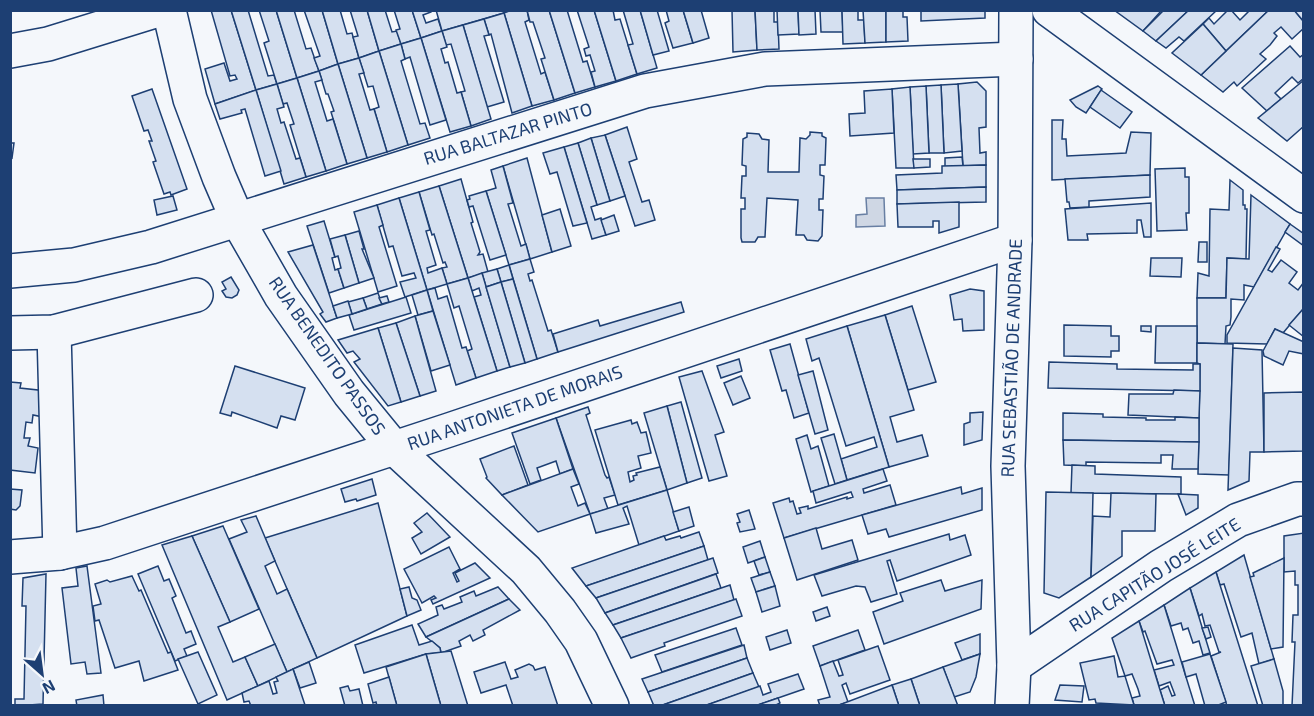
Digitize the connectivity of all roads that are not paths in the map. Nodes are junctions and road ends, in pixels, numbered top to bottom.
1 (158, 10) edge
2 (169, 10) edge
3 (1017, 10) edge
4 (1049, 10) edge
5 (10, 51) edge
6 (1016, 59) junction
7 (1304, 195) edge
8 (238, 221) junction
9 (1015, 240) junction
10 (10, 271) edge
11 (196, 294) dead end
12 (54, 332) junction
13 (10, 333) edge
14 (394, 448) junction
15 (1304, 499) edge
16 (60, 553) junction
17 (10, 557) edge
18 (1014, 666) junction
19 (612, 705) edge
20 (1012, 705) edge

1 - 5 street
2 - 8 street, RUA BENEDITO PASSOS
3 - 6 street, RUA SEBASTIÃO DE ANDRADE
4 - 7 street
6 - 8 street, RUA BALTAZAR PINTO
6 - 9 street, RUA SEBASTIÃO DE ANDRADE
8 - 10 street, RUA BALTAZAR PINTO
8 - 14 street, RUA BENEDITO PASSOS
9 - 14 street, RUA ANTONIETA DE MORAIS
9 - 18 street, RUA SEBASTIÃO DE ANDRADE
11 - 12 street
12 - 13 street
12 - 16 street
14 - 16 street, RUA ANTONIETA DE MORAIS
14 - 19 street, RUA BENEDITO PASSOS
15 - 18 street, RUA CAPITÃO JOSÉ LEITE
16 - 17 street, RUA ANTONIETA DE MORAIS
18 - 20 street, RUA SEBASTIÃO DE ANDRADE

